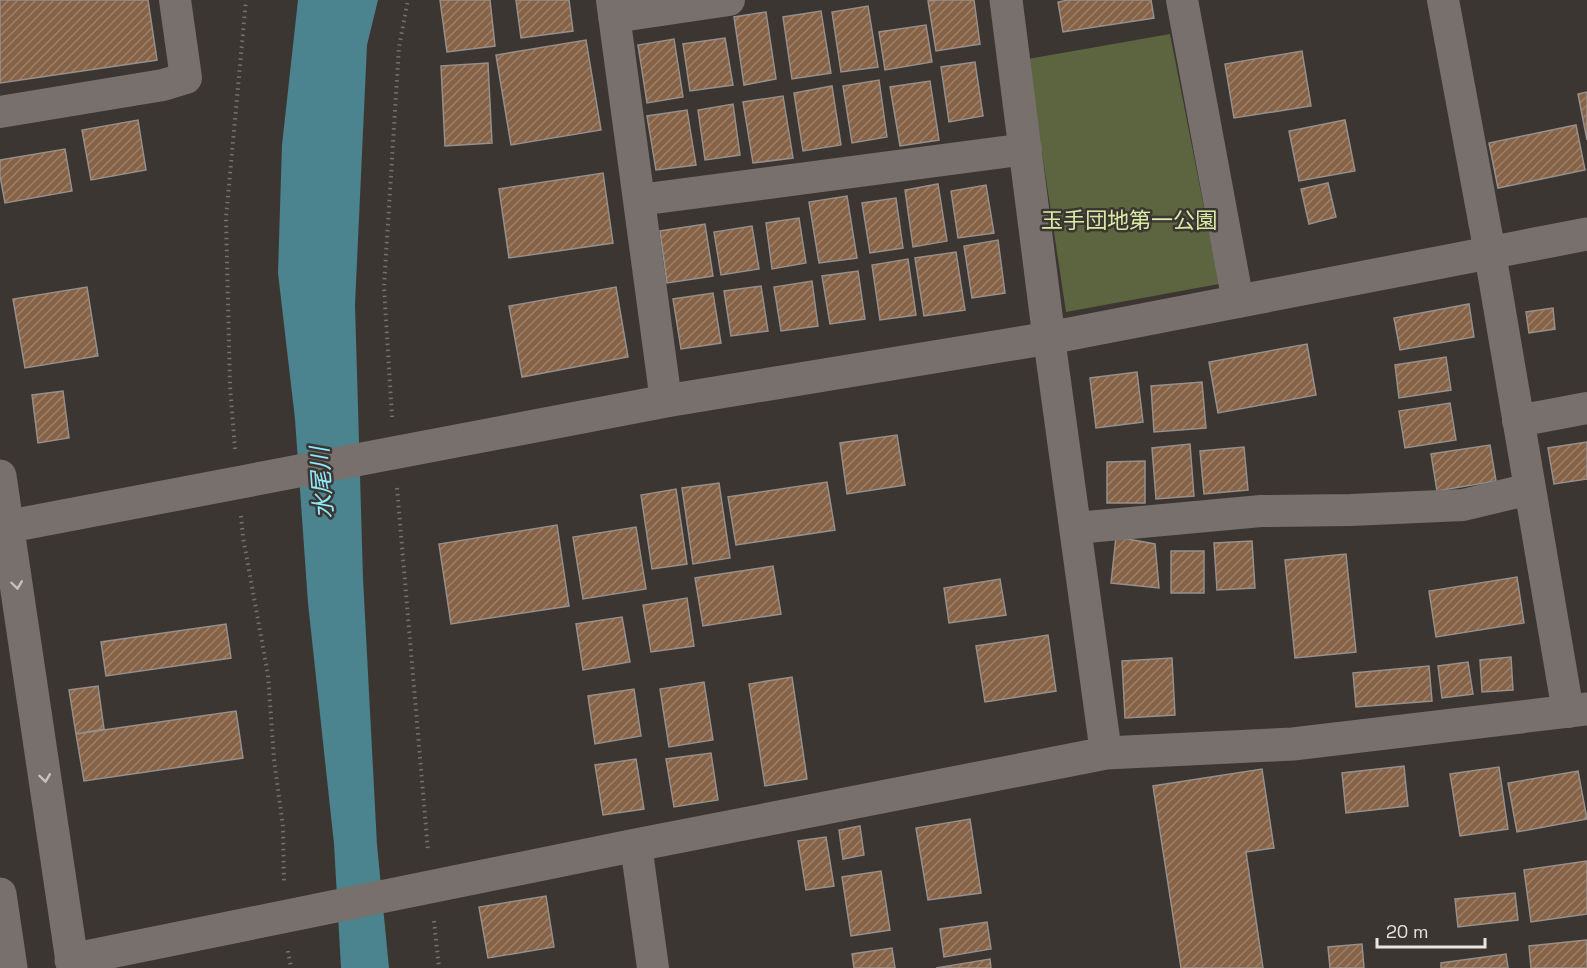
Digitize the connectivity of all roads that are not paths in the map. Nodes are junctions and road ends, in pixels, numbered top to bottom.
1 (175, 0) edge
2 (729, 0) edge
3 (1006, 0) edge
4 (1182, 0) edge
5 (1443, 0) edge
6 (613, 8) edge
7 (0, 112) edge
8 (1026, 149) junction
9 (639, 200) junction
10 (1587, 234) edge
11 (1490, 253) junction
12 (1238, 302) junction
13 (1049, 338) junction
14 (666, 400) junction
15 (1587, 408) edge
16 (1518, 421) junction
17 (0, 476) edge
18 (1530, 489) junction
19 (4, 528) edge
20 (1076, 528) junction
21 (1577, 710) edge
22 (1106, 753) junction
23 (636, 845) junction
24 (0, 894) edge
25 (72, 964) edge
26 (11, 968) edge
27 (653, 968) edge

1 - 7 street
2 - 6 street
3 - 8 street
4 - 12 street
5 - 11 street
6 - 9 street
8 - 9 street
8 - 13 street
9 - 14 street
10 - 11 street
11 - 12 street
11 - 16 street
12 - 13 street
13 - 14 street
13 - 20 street
14 - 19 street
15 - 16 street
16 - 18 street
17 - 19 street
18 - 20 street
18 - 21 street
19 -> 25 street
20 - 22 street
21 - 22 street
22 - 23 street
23 - 25 street
23 - 27 street
24 - 26 street

